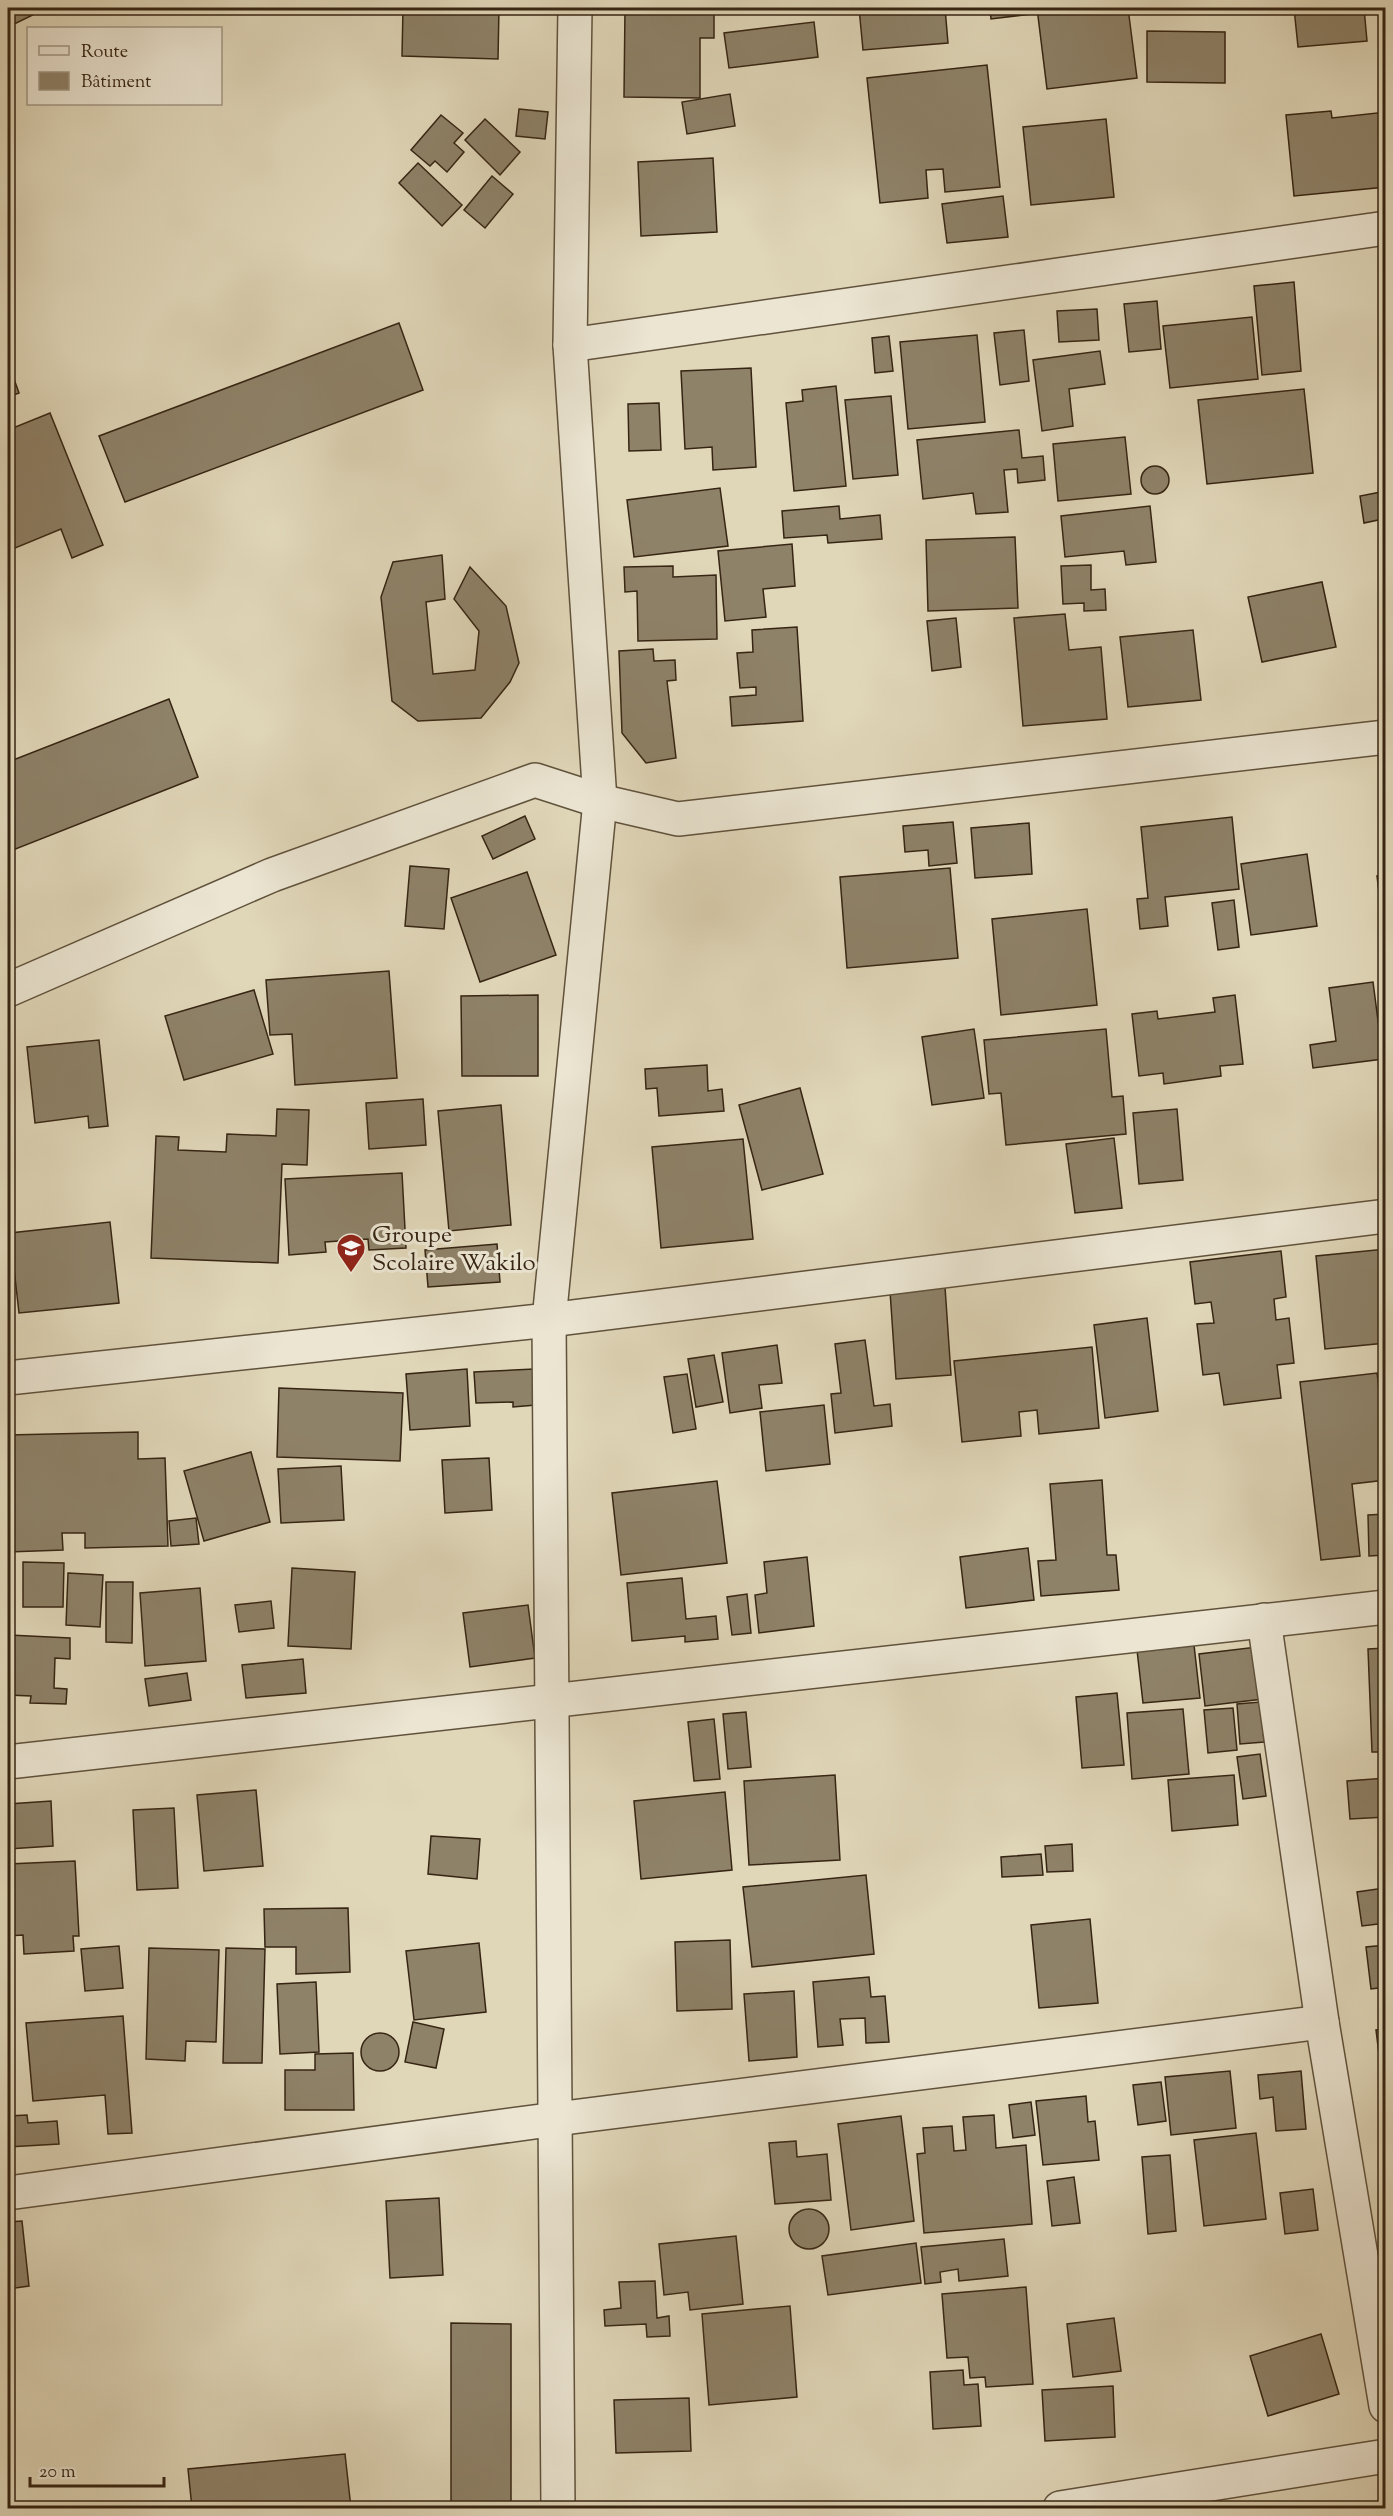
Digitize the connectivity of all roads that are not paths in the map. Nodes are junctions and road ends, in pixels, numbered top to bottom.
1 (575, 8) edge
2 (1386, 228) edge
3 (570, 345) junction
4 (1386, 737) edge
5 (600, 801) junction
6 (8, 990) edge
7 (1386, 1216) edge
8 (549, 1320) junction
9 (8, 1378) edge
10 (1386, 1607) edge
11 (1264, 1620) junction
12 (554, 1699) junction
13 (8, 1762) edge
14 (1322, 2022) junction
15 (556, 2119) junction
16 (8, 2193) edge
17 (1386, 2406) edge
18 (1386, 2456) edge
19 (558, 2508) edge
20 (1060, 2508) edge

1 - 3 street
2 - 3 street
3 - 5 street
4 - 5 street
5 - 6 street
5 - 8 street
7 - 8 street
8 - 9 street
8 - 12 street
10 - 11 street
11 - 12 street
11 - 14 street
12 - 13 street
12 - 15 street
14 - 15 street
14 - 17 street
15 - 16 street
15 - 19 street
18 - 20 street

